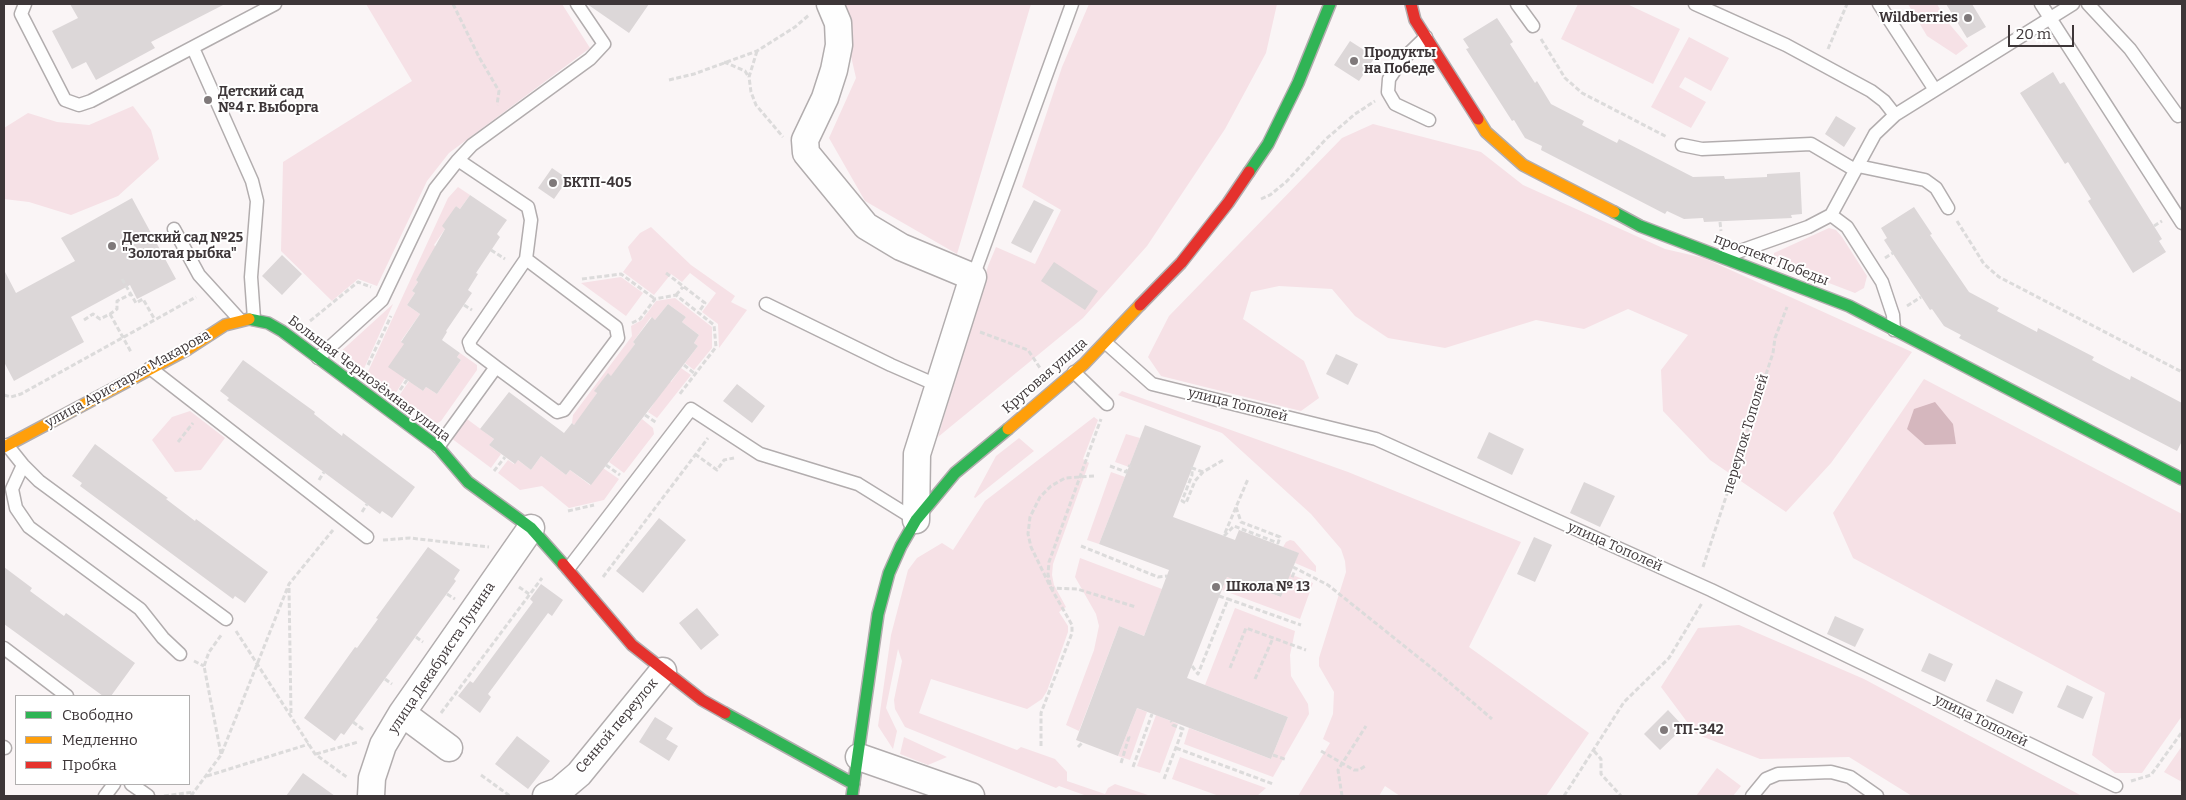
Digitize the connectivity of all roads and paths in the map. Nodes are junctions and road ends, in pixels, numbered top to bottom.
1 (25, 4) edge
2 (275, 4) edge
3 (453, 4) edge
4 (577, 4) edge
5 (1072, 4) edge
6 (1330, 4) edge
7 (1411, 4) edge
8 (1517, 4) edge
9 (1695, 4) edge
10 (1847, 4) edge
11 (1879, 4) edge
12 (2041, 4) edge
13 (2073, 4) edge
14 (2088, 4) edge
15 (823, 7) edge
16 (2050, 18) junction
17 (1533, 26) joint
18 (1426, 37) junction
19 (1831, 41) dead end
20 (193, 48) junction
21 (758, 50) junction
22 (724, 62) junction
23 (749, 77) junction
24 (669, 80) dead end
25 (1935, 90) junction
26 (1388, 92) junction
27 (1895, 116) junction
28 (2178, 116) dead end
29 (1429, 120) dead end
30 (493, 130) junction
31 (1682, 144) joint
32 (806, 153) junction
33 (458, 160) junction
34 (1856, 168) junction
35 (1228, 203) junction
36 (1948, 208) joint
37 (1831, 215) junction
38 (1720, 222) dead end
39 (2182, 223) edge
40 (1721, 228) dead end
41 (174, 229) dead end
42 (491, 250) dead end
43 (1722, 257) junction
44 (526, 259) junction
45 (512, 264) dead end
46 (666, 273) dead end
47 (973, 277) junction
48 (122, 279) dead end
49 (574, 280) dead end
50 (683, 286) junction
51 (1796, 286) junction
52 (209, 288) junction
53 (374, 288) dead end
54 (130, 294) junction
55 (676, 295) junction
56 (1921, 297) dead end
57 (1913, 302) dead end
58 (766, 304) dead end
59 (392, 313) dead end
60 (698, 313) junction
61 (110, 314) junction
62 (254, 319) junction
63 (84, 320) dead end
64 (155, 320) junction
65 (240, 320) junction
66 (308, 323) dead end
67 (958, 324) junction
68 (1894, 330) junction
69 (123, 338) junction
70 (1106, 343) junction
71 (318, 358) junction
72 (135, 360) dead end
73 (684, 365) dead end
74 (150, 368) junction
75 (367, 368) dead end
76 (496, 368) junction
77 (1074, 372) junction
78 (2182, 372) edge
79 (695, 374) junction
80 (939, 386) junction
81 (1054, 389) junction
82 (4, 395) edge
83 (677, 398) dead end
84 (1106, 408) joint
85 (203, 410) junction
86 (645, 414) dead end
87 (662, 417) dead end
88 (657, 423) junction
89 (658, 429) dead end
90 (706, 432) dead end
91 (178, 442) dead end
92 (5, 446) edge
93 (438, 447) junction
94 (695, 454) junction
95 (504, 457) dead end
96 (1225, 459) dead end
97 (742, 461) dead end
98 (23, 465) junction
99 (606, 465) dead end
100 (1130, 465) dead end
101 (1110, 466) dead end
102 (1202, 472) junction
103 (492, 473) dead end
104 (1081, 476) junction
105 (1094, 476) dead end
106 (624, 478) dead end
107 (1248, 479) dead end
108 (2182, 479) edge
109 (596, 505) dead end
110 (1236, 506) junction
111 (568, 511) dead end
112 (342, 518) junction
113 (916, 520) junction
114 (531, 528) junction
115 (367, 537) joint
116 (1081, 546) dead end
117 (492, 548) dead end
118 (558, 557) junction
119 (568, 569) junction
120 (1167, 576) dead end
121 (1287, 582) dead end
122 (289, 584) junction
123 (1697, 584) junction
124 (1051, 588) junction
125 (1710, 590) junction
126 (589, 595) junction
127 (1219, 596) dead end
128 (1228, 599) junction
129 (1136, 607) dead end
130 (228, 621) joint
131 (1301, 625) dead end
132 (1273, 638) junction
133 (4, 648) edge
134 (1306, 650) dead end
135 (209, 652) dead end
136 (180, 654) dead end
137 (257, 664) junction
138 (1192, 666) dead end
139 (1230, 668) dead end
140 (663, 671) junction
141 (1256, 679) dead end
142 (66, 695) edge
143 (402, 713) junction
144 (1152, 714) dead end
145 (291, 716) junction
146 (1492, 719) dead end
147 (1171, 721) dead end
148 (1366, 726) dead end
149 (427, 732) junction
150 (2182, 732) edge
151 (1127, 734) dead end
152 (365, 740) dead end
153 (1083, 742) dead end
154 (309, 744) junction
155 (1041, 746) dead end
156 (1078, 747) dead end
157 (449, 748) dead end
158 (1176, 748) junction
159 (1321, 751) dead end
160 (1594, 751) junction
161 (315, 754) junction
162 (221, 755) junction
163 (1273, 755) dead end
164 (859, 757) junction
165 (1287, 760) dead end
166 (1121, 763) dead end
167 (1342, 764) junction
168 (1365, 766) dead end
169 (1132, 767) dead end
170 (480, 775) dead end
171 (206, 776) junction
172 (1164, 779) dead end
173 (854, 784) junction
174 (1273, 784) dead end
175 (113, 785) edge
176 (132, 785) edge
177 (2116, 786) joint
178 (194, 792) junction
179 (371, 795) edge
180 (105, 796) edge
181 (148, 796) edge
182 (164, 796) edge
183 (191, 796) edge
184 (510, 796) edge
185 (546, 796) edge
186 (852, 796) edge
187 (971, 796) edge
188 (1342, 796) edge
189 (1564, 796) edge
190 (1621, 796) edge
191 (1752, 796) edge
192 (1877, 796) edge

1 - 20 lane
2 - 20 lane
3 - 30 path
4 - 30 lane
5 - 47 lane
6 - 35 street, Круговая улица
7 - 18 street, проспект Победы
8 - 17 lane
9 - 27 lane
10 - 19 path
11 - 25 lane
12 - 16 lane
13 - 16 lane
14 - 28 lane
15 - 21 path
15 - 32 street
16 - 25 lane
16 - 39 lane
17 - 31 path
18 - 26 lane
18 - 43 street, проспект Победы
20 - 62 lane
21 - 22 path
21 - 23 path
22 - 23 path
22 - 24 path
23 - 32 path
25 - 27 lane
26 - 29 lane
26 - 35 path
27 - 34 lane
30 - 33 lane
31 - 34 lane
32 - 47 street
33 - 44 lane
33 - 71 lane
34 - 36 lane
34 - 37 lane
35 - 70 street, Круговая улица
36 - 78 path
37 - 43 lane
37 - 68 lane
38 - 40 path
41 - 52 lane
42 - 45 path
43 - 51 street, проспект Победы
44 - 76 lane
44 - 76 lane
46 - 50 path
47 - 67 street
48 - 54 path
49 - 55 path
50 - 55 path
50 - 60 path
51 - 68 street, проспект Победы
51 - 123 path, переулок Тополей
52 - 64 path
52 - 65 lane
53 - 66 path
54 - 61 path
54 - 64 path
55 - 60 path
56 - 57 path
58 - 80 lane
59 - 75 path
60 - 79 path
61 - 63 path
61 - 69 path
62 - 65 street, улица Аристарха Макарова
62 - 71 street, Большая Чернозёмная улица
64 - 69 path
65 - 74 street, улица Аристарха Макарова
67 - 80 street
67 - 81 path
68 - 108 street, проспект Победы
69 - 72 path
69 - 82 path
70 - 77 street, Круговая улица
70 - 123 lane, улица Тополей
71 - 93 street, Большая Чернозёмная улица
73 - 79 path
74 - 85 lane
74 - 92 street, улица Аристарха Макарова
76 - 93 lane
77 - 81 street, Круговая улица
77 - 84 lane
79 - 83 path
80 - 113 street
81 - 113 street, Круговая улица
84 - 104 path
85 - 91 path
85 - 112 lane
86 - 88 path
87 - 88 path
88 - 89 path
90 - 94 path
92 - 98 lane
93 - 114 street, Большая Чернозёмная улица
94 - 97 path
94 - 126 path
95 - 103 path
96 - 102 path
98 - 130 lane
98 - 136 lane
99 - 106 path
100 - 101 path
102 - 102 path
104 - 105 path
104 - 124 path
104 - 124 path
107 - 110 path
109 - 111 path
110 - 110 path
112 - 115 lane
112 - 122 path
113 - 119 lane
113 - 164 street, Круговая улица
114 - 118 street, Большая Чернозёмная улица
114 - 143 street, улица Декабриста Лунина
115 - 117 path
116 - 120 path
118 - 119 street, Большая Чернозёмная улица
118 - 149 path
119 - 126 street, Большая Чернозёмная улица
121 - 146 path
122 - 137 path
122 - 145 path
123 - 125 lane, улица Тополей
124 - 129 path
124 - 155 path
125 - 160 path
125 - 177 lane, улица Тополей
126 - 140 street, Большая Чернозёмная улица
127 - 128 path
128 - 131 path
128 - 138 path
130 - 137 path
132 - 134 path
132 - 139 path
132 - 141 path
133 - 142 lane
135 - 162 path
137 - 145 path
137 - 162 path
140 - 173 street, Большая Чернозёмная улица
140 - 185 street, Сенной переулок
143 - 149 street
143 - 179 street, улица Декабриста Лунина
144 - 169 path
145 - 154 path
147 - 158 path
148 - 167 path
149 - 157 street
150 - 177 path
151 - 166 path
152 - 161 path
153 - 156 path
154 - 161 path
154 - 171 path
158 - 172 path
158 - 174 path
159 - 167 path
160 - 189 path
160 - 190 path
161 - 179 path
162 - 171 path
163 - 165 path
164 - 173 street, Круговая улица
164 - 187 street
167 - 168 path
167 - 188 path
170 - 184 path
171 - 178 path
173 - 186 street, Круговая улица
175 - 180 lane
176 - 181 lane
178 - 182 path
178 - 183 path
191 - 192 lane

